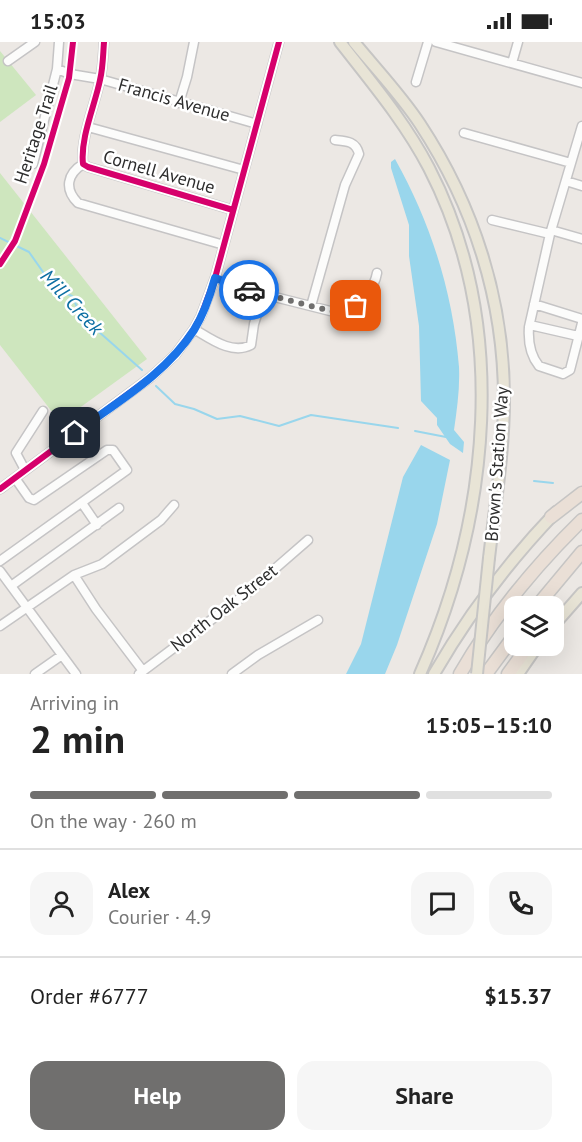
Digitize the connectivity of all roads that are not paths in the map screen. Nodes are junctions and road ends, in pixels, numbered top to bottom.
1 (35, 42) edge
2 (54, 42) edge
3 (59, 42) edge
4 (104, 42) edge
5 (194, 42) edge
6 (279, 42) edge
7 (340, 42) edge
8 (354, 42) edge
9 (428, 42) edge
10 (436, 42) edge
11 (518, 42) edge
12 (8, 61) dead end
13 (513, 63) junction
14 (57, 69) junction
15 (100, 79) junction
16 (416, 82) dead end
17 (582, 83) edge
18 (178, 103) junction
19 (257, 124) junction
20 (582, 126) edge
21 (88, 128) junction
22 (464, 133) dead end
23 (335, 140) dead end
24 (83, 160) junction
25 (570, 163) junction
26 (33, 164) dead end
27 (244, 170) junction
28 (566, 182) junction
29 (582, 186) edge
30 (233, 210) junction
31 (492, 220) dead end
32 (550, 232) junction
33 (582, 239) edge
34 (224, 245) junction
35 (377, 273) dead end
36 (215, 278) junction
37 (259, 293) junction
38 (534, 304) junction
39 (311, 306) junction
40 (582, 321) edge
41 (529, 326) junction
42 (194, 329) junction
43 (578, 336) junction
44 (44, 411) dead end
45 (25, 470) junction
46 (15, 478) junction
47 (582, 486) edge
48 (0, 489) edge
49 (582, 492) edge
50 (82, 502) junction
51 (174, 506) dead end
52 (119, 508) dead end
53 (551, 517) junction
54 (582, 520) edge
55 (97, 525) junction
56 (308, 540) dead end
57 (582, 552) edge
58 (0, 561) edge
59 (0, 571) edge
60 (74, 575) junction
61 (11, 586) junction
62 (582, 593) edge
63 (545, 596) edge
64 (27, 607) junction
65 (564, 614) edge
66 (318, 620) dead end
67 (0, 626) edge
68 (504, 650) edge
69 (62, 655) junction
70 (521, 656) edge
71 (530, 656) edge
72 (141, 673) edge
73 (35, 674) edge
74 (76, 674) edge
75 (232, 674) edge
76 (420, 674) edge
77 (434, 674) edge
78 (460, 674) edge
79 (477, 674) edge
80 (486, 674) edge
81 (508, 674) edge
82 (518, 674) edge

1 - 12 street
2 - 3 street
3 - 14 street
4 - 15 street
5 - 18 street
6 - 19 street
7 - 76 main road, Brown's Station Way
8 - 79 main road, Brown's Station Way, bridge
9 - 16 street
10 - 13 street
11 - 13 street
13 - 17 street
14 - 15 street, Francis Avenue
14 - 26 street
15 - 18 street, Francis Avenue
15 - 21 street
18 - 19 street, Francis Avenue
19 - 27 street
20 - 25 street
21 - 24 street
21 - 27 street
22 - 25 street
23 - 39 street
24 - 30 street, Cornell Avenue
24 - 34 street
25 - 28 street
27 - 30 street
28 - 29 street
28 - 32 street
30 - 34 street
31 - 32 street
32 - 33 street
32 - 38 street
34 - 36 street
35 - 39 street
36 - 37 street
36 - 42 street
37 - 39 street
37 - 42 street
38 - 40 street
38 - 41 street
40 - 43 street
41 - 43 street
41 - 43 street
42 - 45 street
44 - 45 street
45 - 46 street
46 - 48 street
46 - 50 street
47 - 53 main road
49 - 53 highway
50 - 55 street
50 - 58 street
51 - 60 street
52 - 55 street
53 - 77 main road
54 - 78 highway
55 - 61 street
56 - 72 street, North Oak Street
57 - 63 highway
59 - 61 street
60 - 64 street
60 - 72 street
61 - 64 street
62 - 65 main road
64 - 67 street
64 - 69 street
66 - 75 street
68 - 80 highway
69 - 73 street
69 - 74 street
70 - 81 highway
71 - 82 main road

